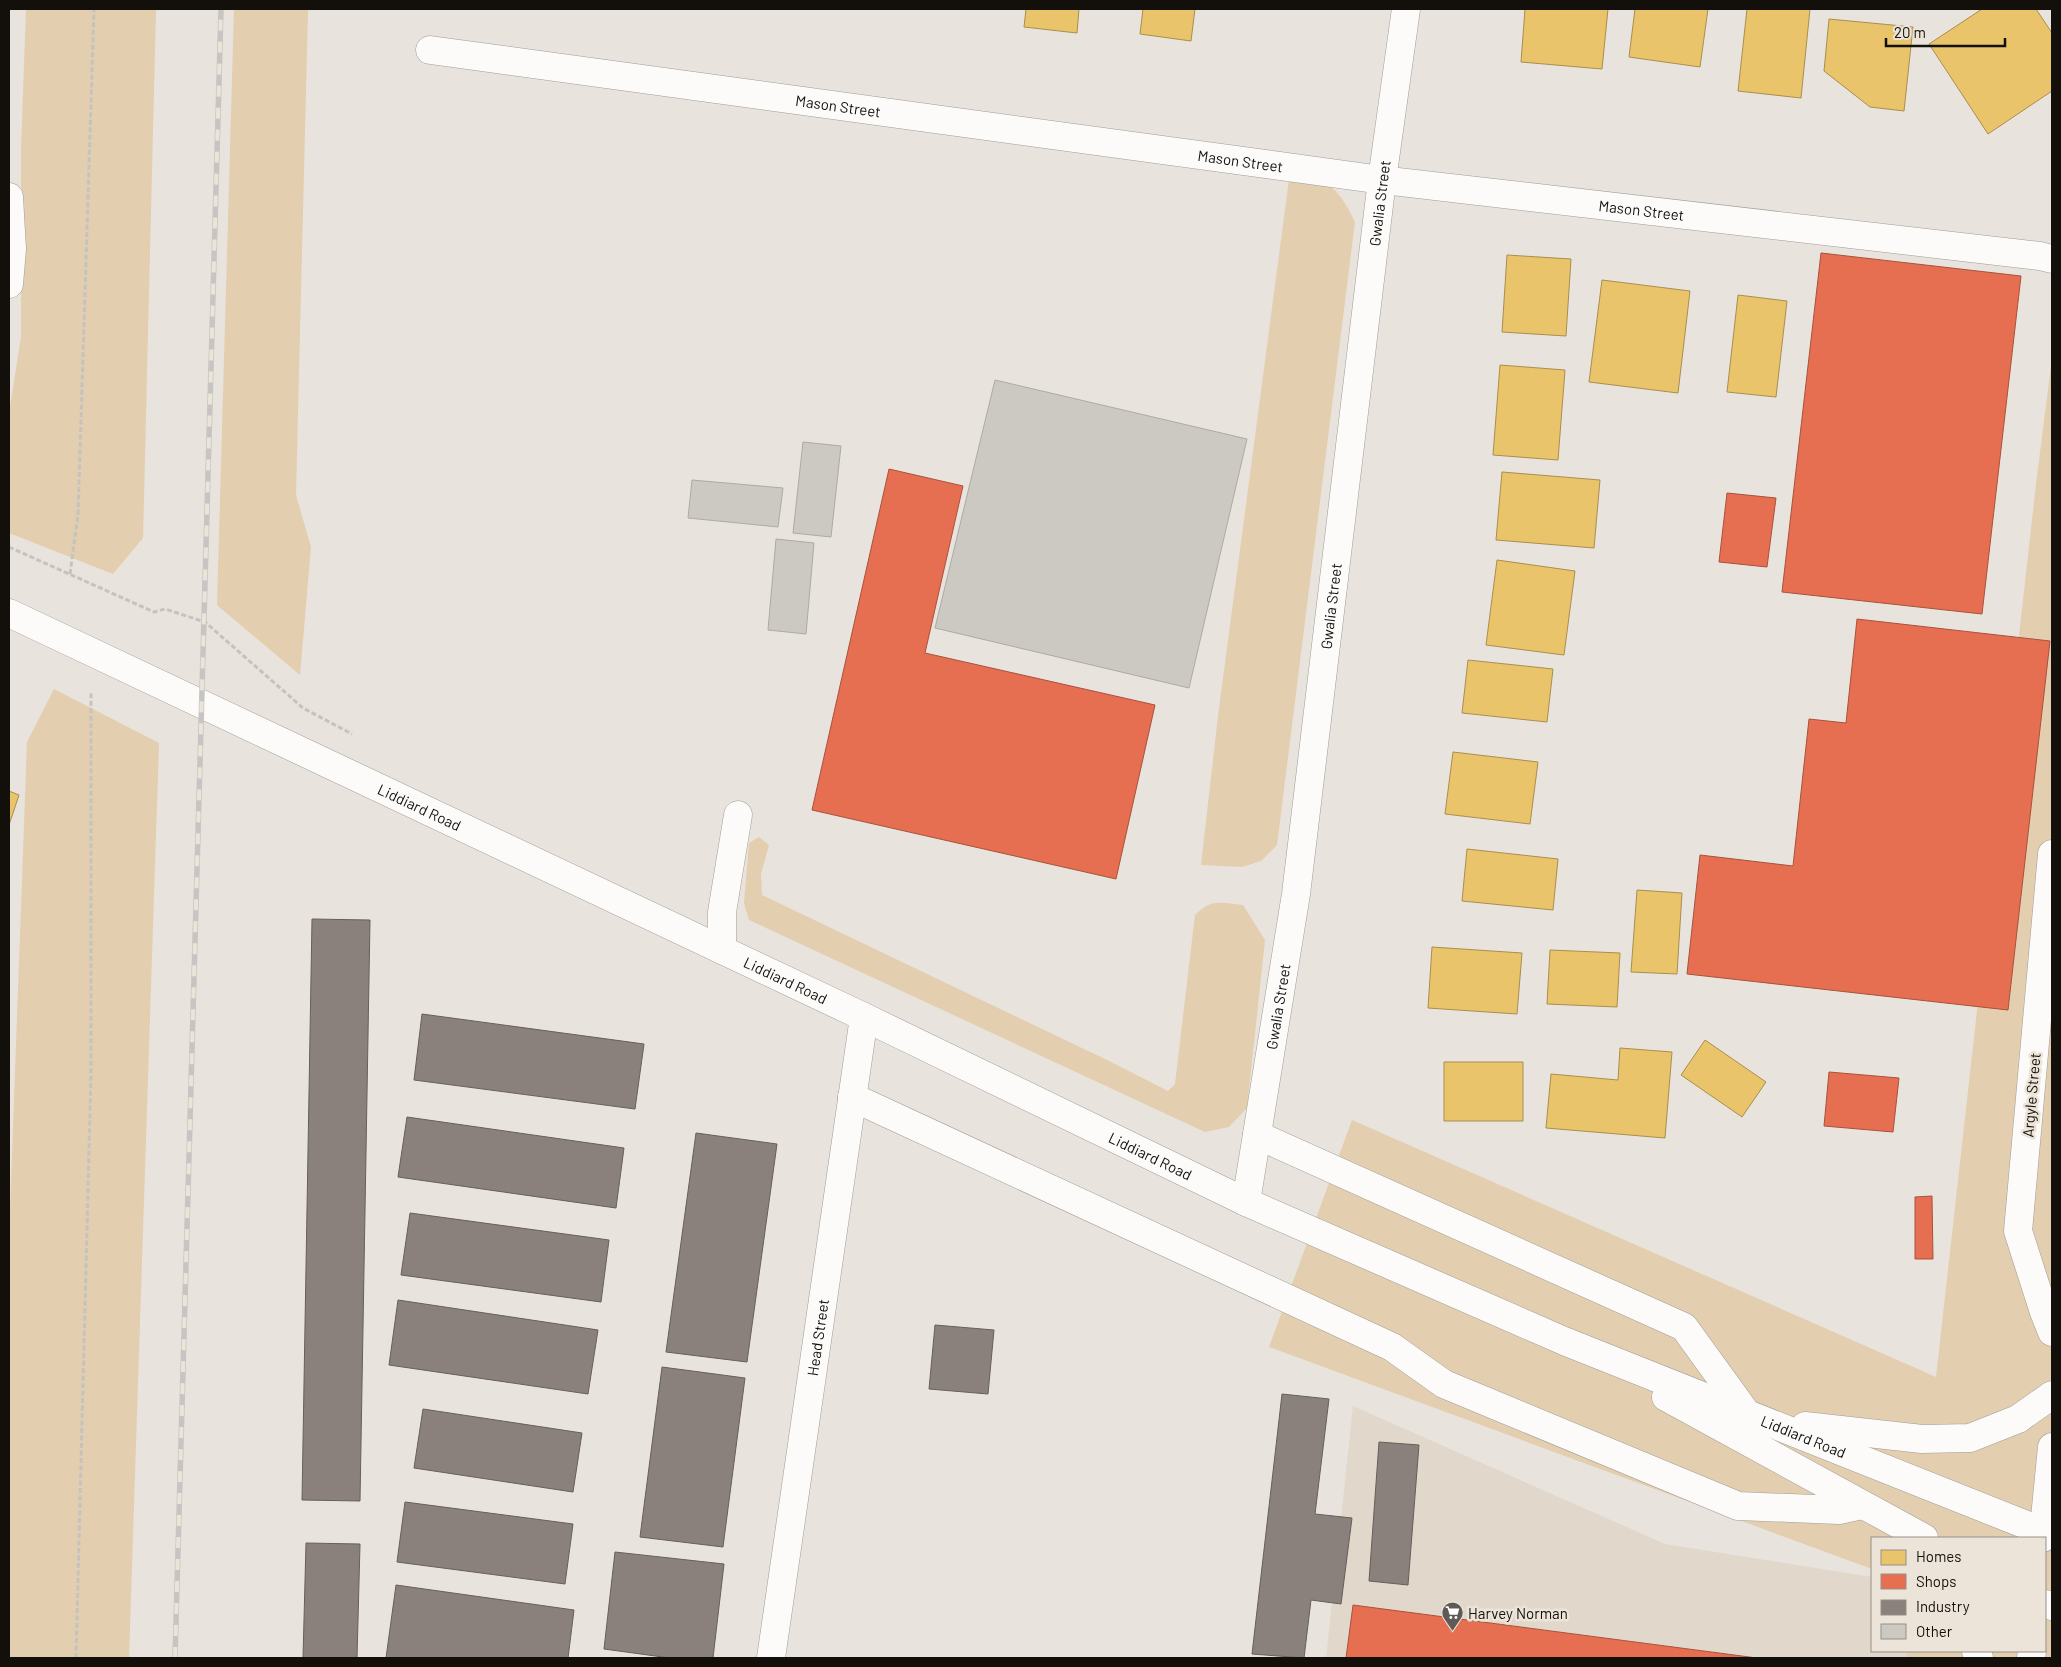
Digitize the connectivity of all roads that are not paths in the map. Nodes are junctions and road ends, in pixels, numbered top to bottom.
1 (1406, 9) edge
2 (430, 50) dead end
3 (1382, 180) junction
4 (9, 197) edge
5 (2052, 259) edge
6 (9, 284) edge
7 (9, 613) edge
8 (738, 815) dead end
9 (2052, 854) edge
10 (722, 950) junction
11 (864, 1017) junction
12 (852, 1097) junction
13 (1257, 1135) junction
14 (1246, 1202) junction
15 (2052, 1332) edge
16 (1564, 1341) junction
17 (2052, 1395) edge
18 (1754, 1417) junction
19 (2052, 1447) edge
20 (1862, 1505) junction
21 (1904, 1532) edge
22 (2047, 1535) edge
23 (1921, 1537) edge
24 (771, 1658) edge

1 - 3 main road, Gwalia Street
2 - 3 main road, Mason Street
3 - 5 main road, Mason Street
3 - 13 main road, Gwalia Street
4 - 6 main road
7 - 10 main road, Liddiard Road
8 - 10 main road
9 - 15 main road, Argyle Street
10 - 11 main road, Liddiard Road
11 - 12 main road, Head Street
11 - 14 main road, Liddiard Road
12 - 20 main road
12 - 24 main road, Head Street
13 - 14 main road, Gwalia Street
13 - 18 main road
14 - 16 main road, Liddiard Road
16 - 18 main road, Liddiard Road
16 - 20 main road, Liddiard Road
17 - 18 main road
18 - 22 main road, Liddiard Road
19 - 22 main road
20 - 21 main road, Liddiard Road
21 - 23 main road, Liddiard Road

